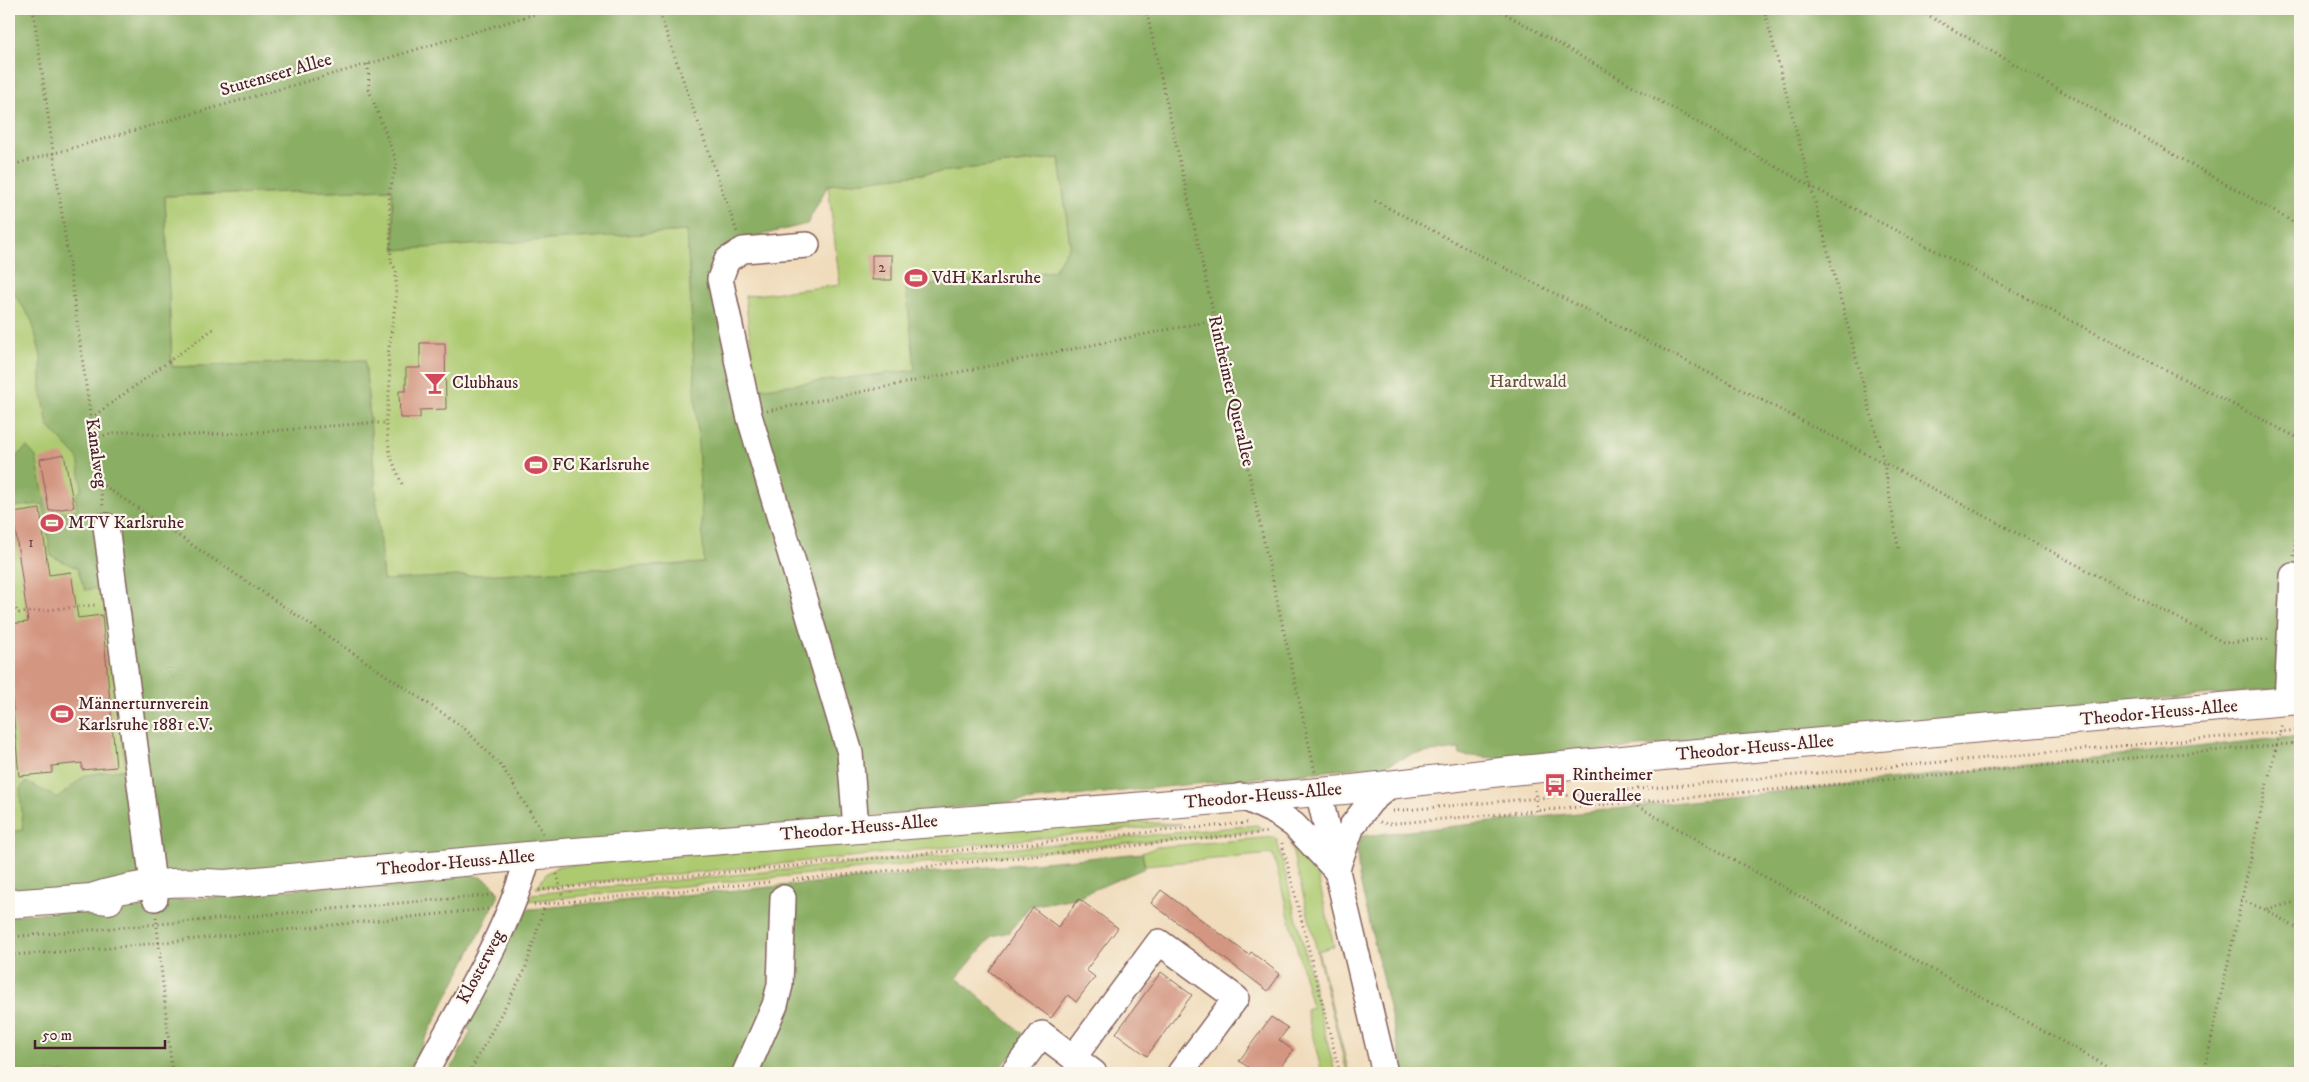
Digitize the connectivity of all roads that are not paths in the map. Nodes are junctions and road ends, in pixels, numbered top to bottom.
1 (806, 245) dead end
2 (106, 526) road end
3 (2292, 576) road end
4 (2294, 701) edge
5 (1317, 782) junction
6 (1390, 784) junction
7 (1241, 796) junction
8 (856, 828) junction
9 (539, 855) junction
10 (1336, 871) junction
11 (782, 887) road end
12 (155, 903) junction
13 (9, 904) edge
14 (1074, 1058) junction
15 (425, 1073) edge
16 (745, 1073) edge
17 (1013, 1073) edge
18 (1094, 1073) edge
19 (1180, 1073) edge
20 (1385, 1073) edge

1 - 8 street
2 - 12 street
3 - 4 street
4 - 6 main road, Theodor-Heuss-Allee
5 - 6 main road, Theodor-Heuss-Allee
5 - 7 main road, Theodor-Heuss-Allee
5 - 10 street
6 - 10 street
7 - 8 main road, Theodor-Heuss-Allee
7 - 10 street
8 - 9 main road, Theodor-Heuss-Allee
9 - 12 main road, Theodor-Heuss-Allee
9 - 15 street, Klosterweg
10 - 20 street
11 - 16 street
12 - 13 main road, Theodor-Heuss-Allee
14 - 17 street
14 - 18 street
14 - 19 street

